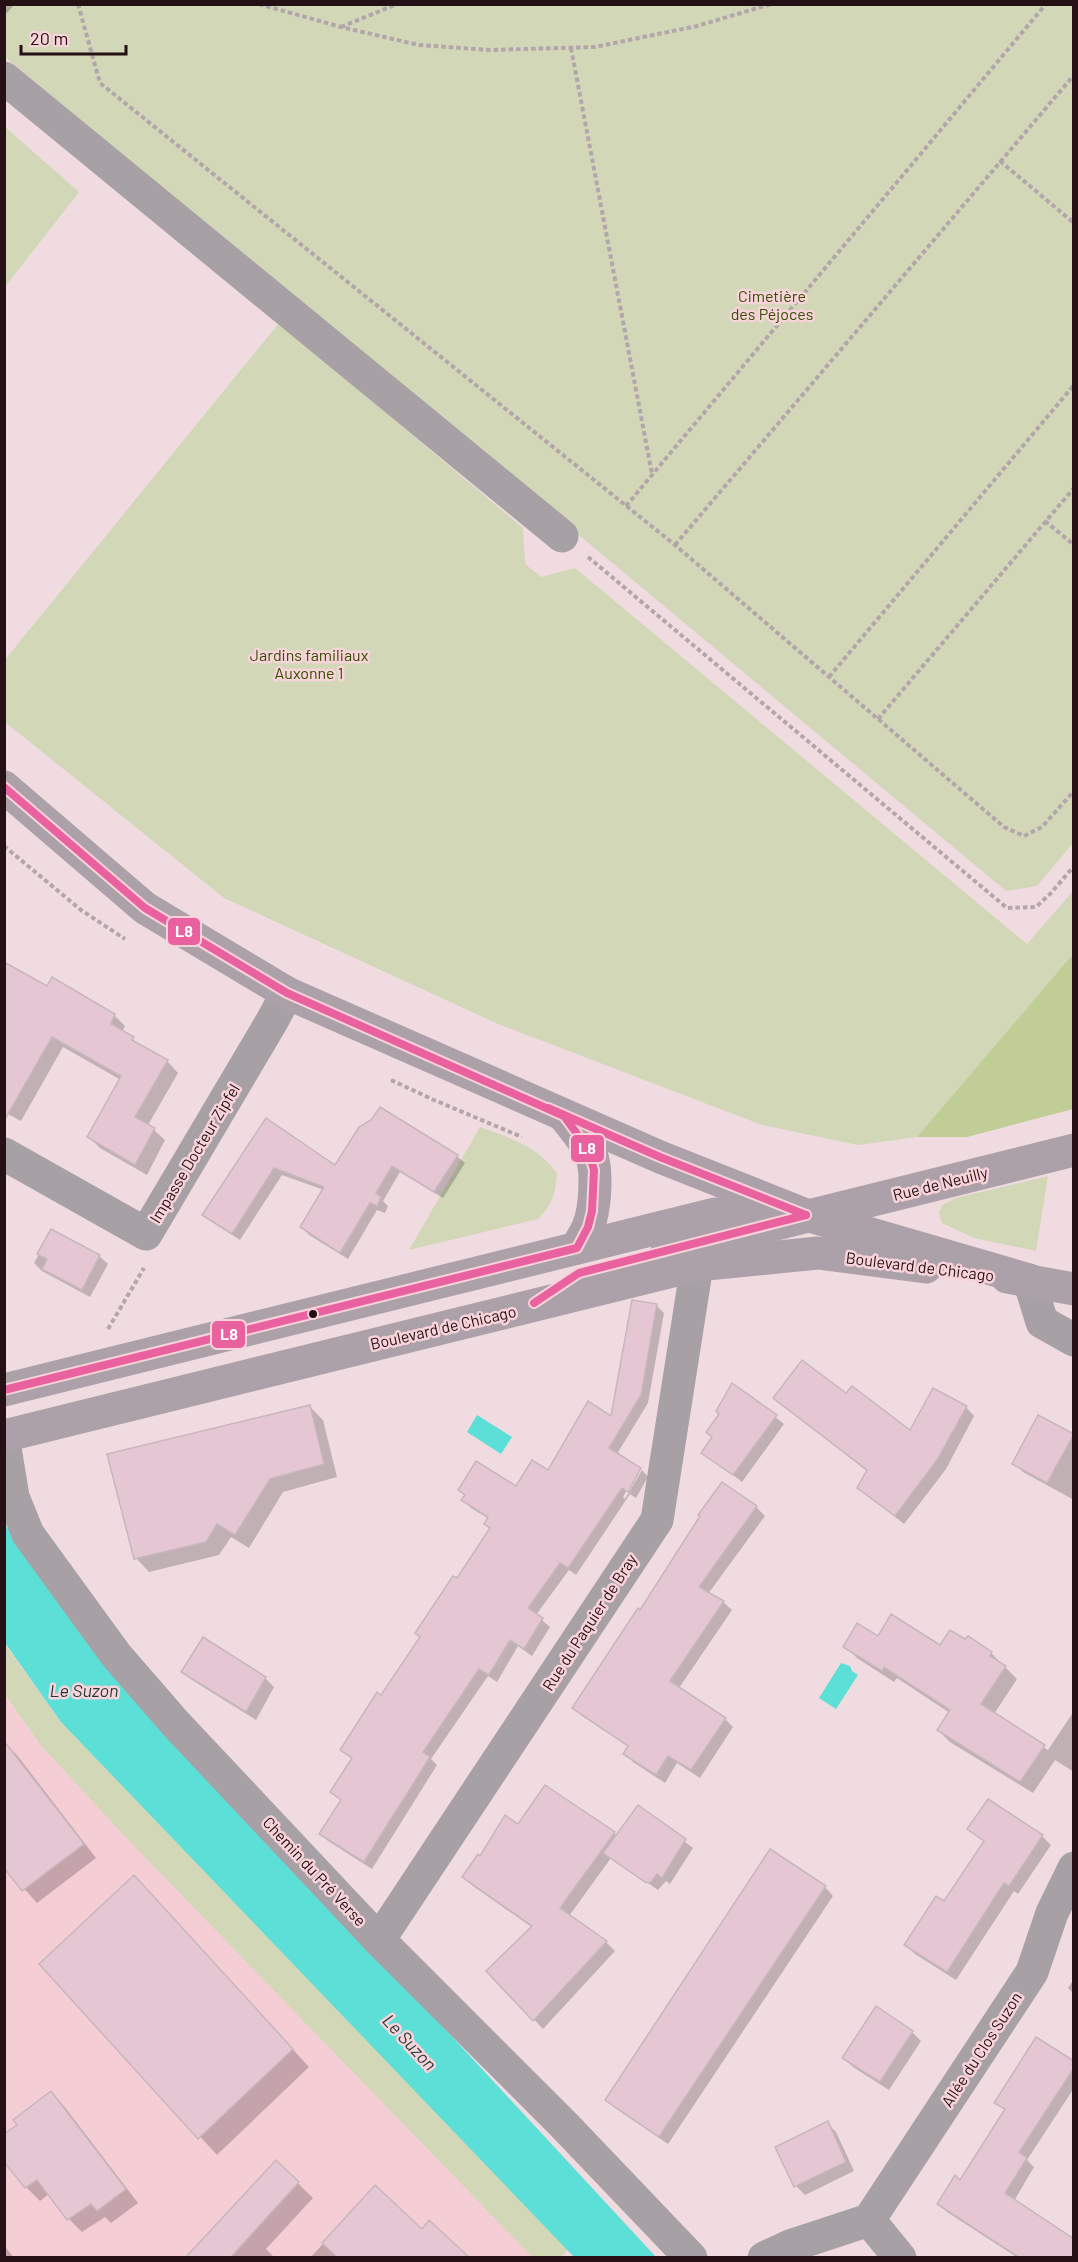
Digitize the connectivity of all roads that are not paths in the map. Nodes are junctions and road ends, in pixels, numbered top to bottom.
1 (4, 78) edge
2 (562, 536) road end
3 (4, 787) edge
4 (287, 993) junction
5 (564, 1116) junction
6 (1074, 1150) edge
7 (4, 1154) edge
8 (806, 1215) junction
9 (577, 1248) junction
10 (697, 1265) junction
11 (1029, 1280) junction
12 (1074, 1289) edge
13 (528, 1306) junction
14 (1074, 1340) edge
15 (4, 1390) edge
16 (4, 1436) edge
17 (4, 1442) edge
18 (1074, 1868) edge
19 (379, 1940) junction
20 (869, 2220) junction
21 (691, 2258) edge
22 (764, 2258) edge
23 (900, 2258) edge

1 - 2 street
3 - 4 main road
4 - 5 main road
4 - 7 street, Impasse Docteur Zipfel
5 - 8 main road
5 - 9 main road
6 - 8 main road, Rue de Neuilly
8 - 9 main road
8 - 11 main road
8 - 13 main road
9 - 15 main road
10 - 11 main road, Boulevard de Chicago
10 - 13 main road, Boulevard de Chicago
10 - 19 street, Rue du Paquier de Bray
11 - 12 main road
11 - 14 street
13 - 16 main road, Boulevard de Chicago
17 - 19 street, Chemin du Pré Verse
18 - 20 street, Allée du Clos Suzon
19 - 21 street, Chemin du Pré Verse
20 - 22 street
20 - 23 street

